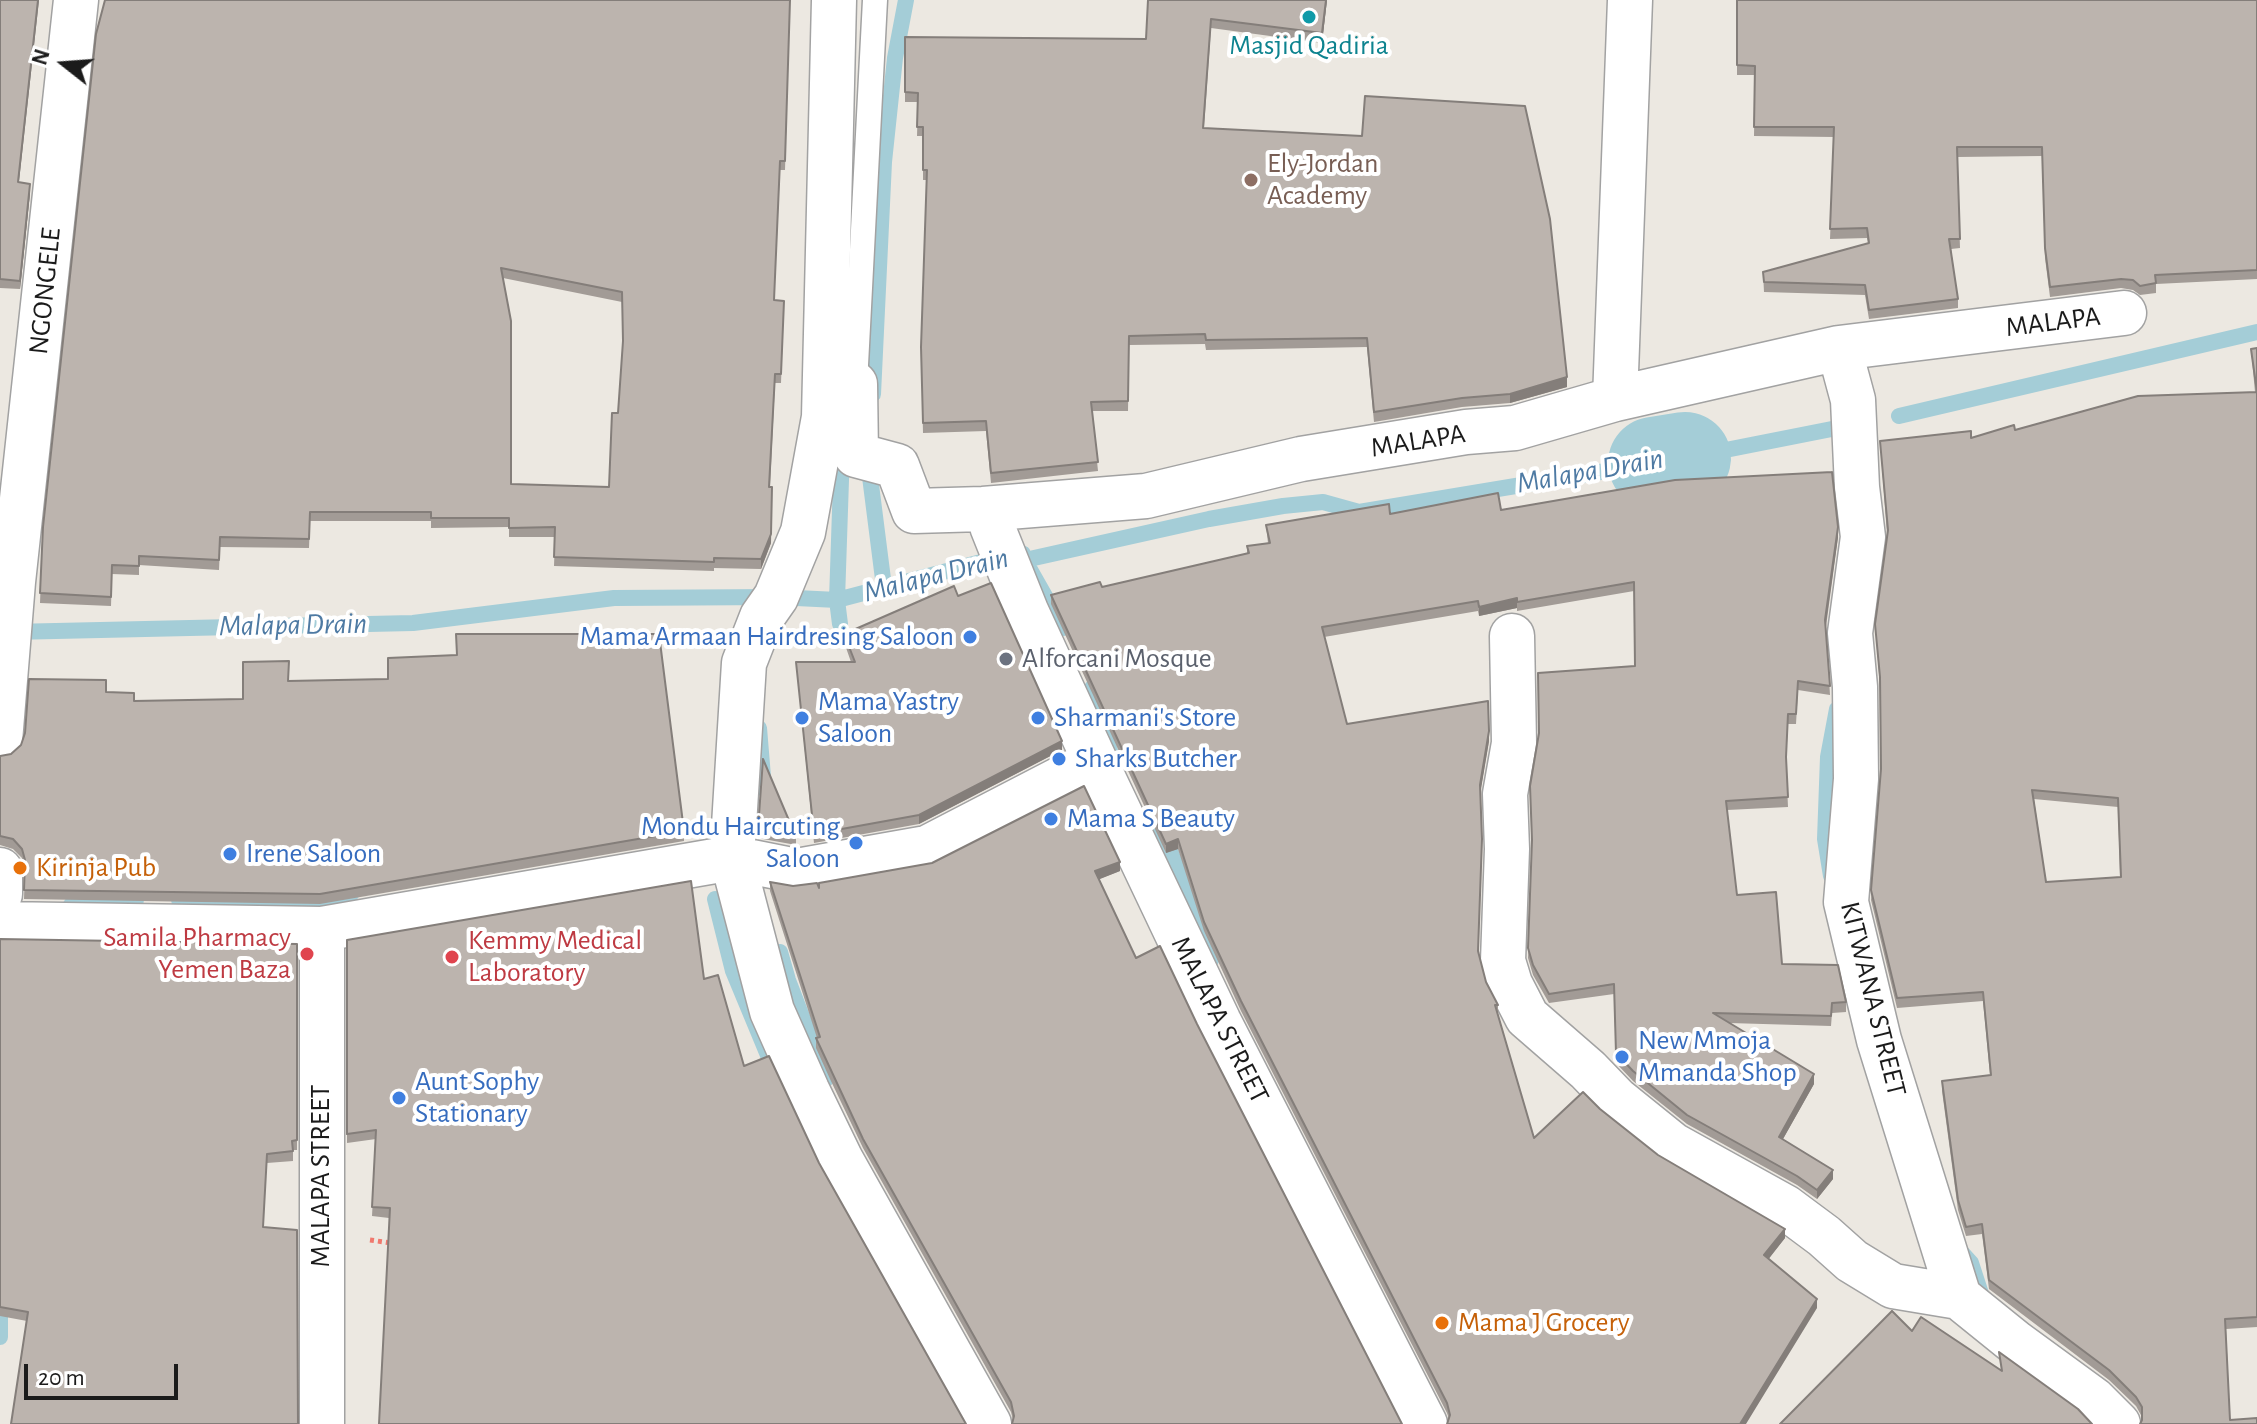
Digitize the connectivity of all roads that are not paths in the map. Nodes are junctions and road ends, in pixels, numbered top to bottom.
1 (76, 0) edge
2 (834, 0) edge
3 (875, 0) edge
4 (1630, 0) edge
5 (2124, 313) dead end
6 (1839, 348) junction
7 (855, 384) junction
8 (1615, 399) junction
9 (824, 417) junction
10 (992, 526) dead end
11 (1512, 636) dead end
12 (0, 741) edge
13 (1095, 761) junction
14 (732, 858) junction
15 (0, 870) edge
16 (0, 894) edge
17 (0, 924) edge
18 (322, 929) junction
19 (1959, 1297) junction
20 (322, 1424) edge
21 (989, 1424) edge
22 (1425, 1424) edge
23 (2118, 1424) edge

1 - 12 street, NGONGELE
2 - 9 street
3 - 7 lane
4 - 8 street
5 - 6 street, MALAPA
6 - 8 street, MALAPA
6 - 19 street, KITWANA STREET
7 - 8 street, MALAPA
7 - 9 street
9 - 14 street
10 - 13 street, MALAPA STREET
11 - 19 street
13 - 14 street
13 - 22 street, MALAPA STREET
14 - 18 street
14 - 21 street
15 - 16 street
17 - 18 street
18 - 20 street, MALAPA STREET
19 - 23 street

